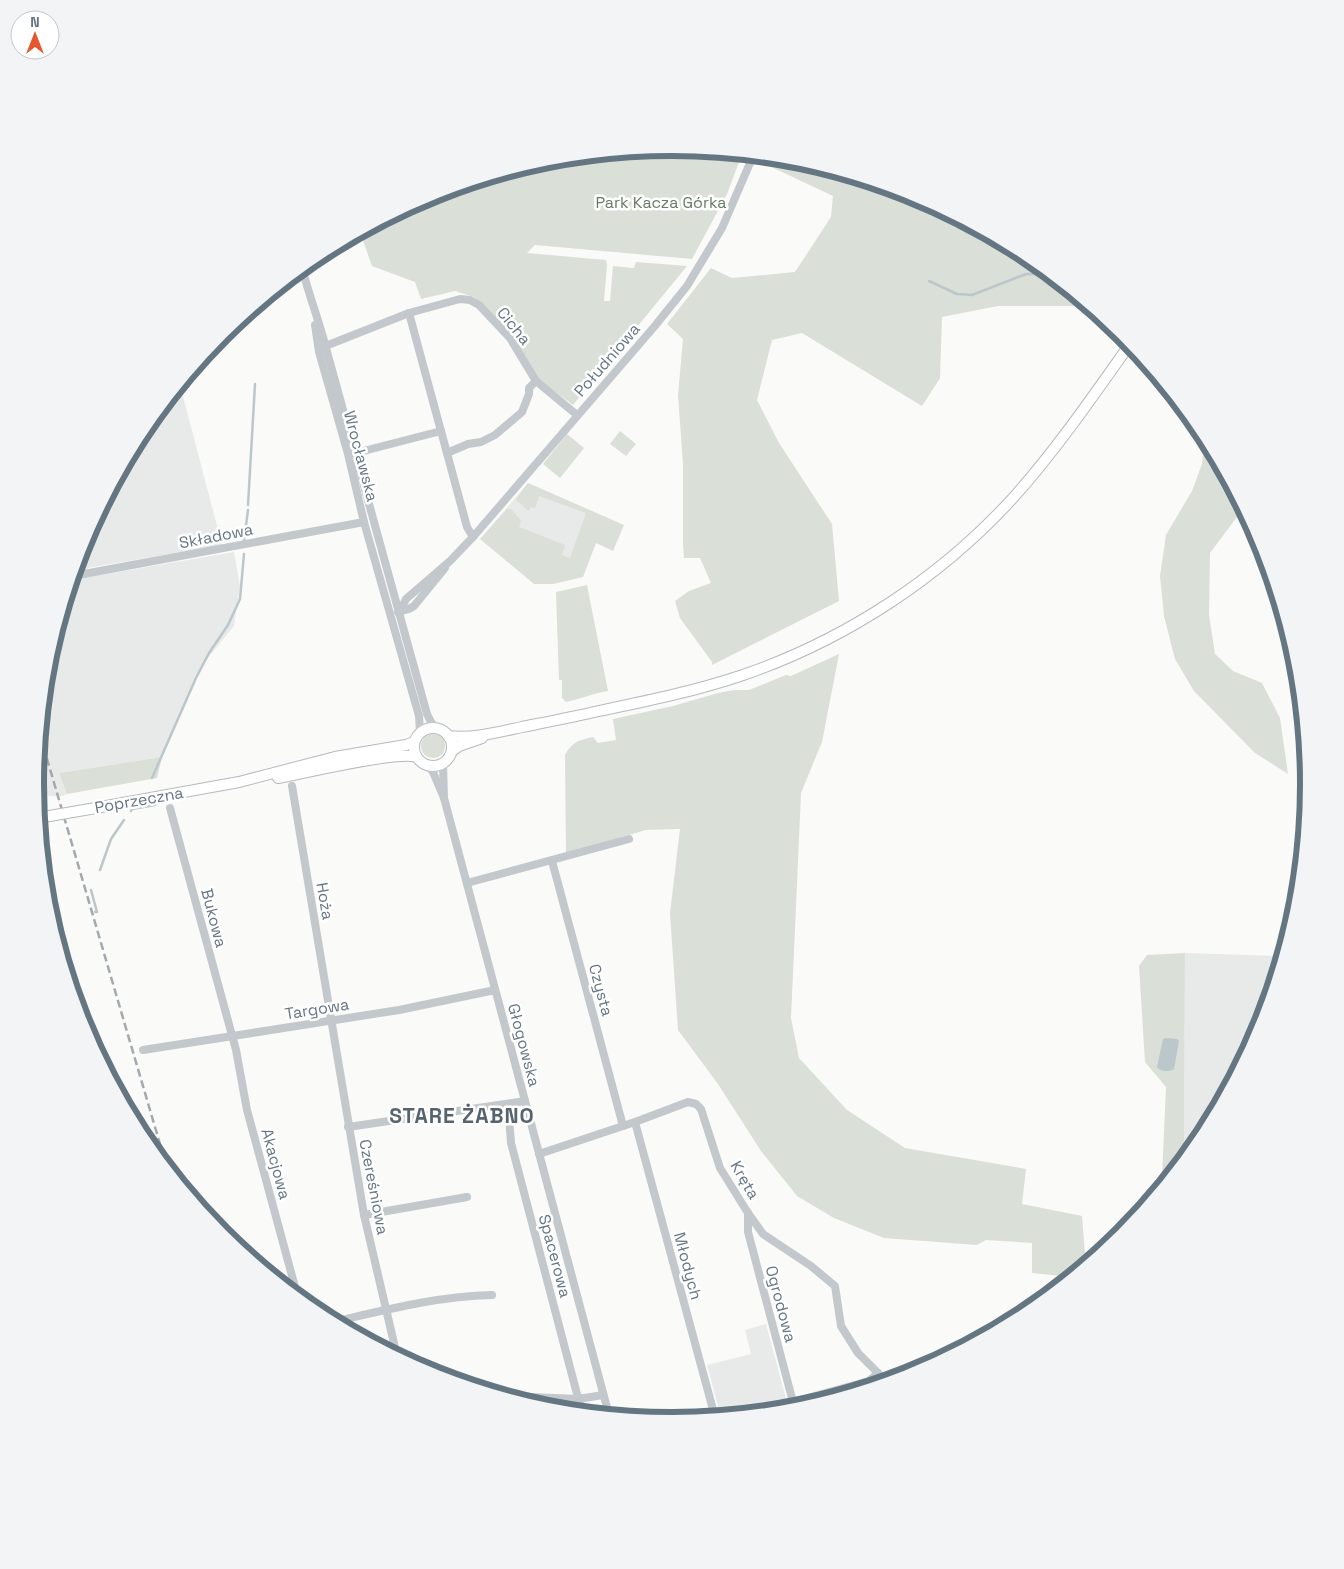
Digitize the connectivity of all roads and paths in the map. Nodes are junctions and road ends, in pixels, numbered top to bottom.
1 (751, 162) edge
2 (304, 276) edge
3 (410, 313) junction
4 (322, 347) junction
5 (1126, 350) edge
6 (536, 381) junction
7 (577, 415) junction
8 (441, 431) junction
9 (447, 453) junction
10 (351, 454) junction
11 (372, 511) junction
12 (364, 522) junction
13 (473, 536) junction
14 (380, 538) junction
15 (450, 561) junction
16 (80, 575) edge
17 (395, 592) junction
18 (408, 597) junction
19 (400, 612) junction
20 (391, 614) junction
21 (436, 728) junction
22 (420, 732) junction
23 (490, 734) junction
24 (448, 736) junction
25 (414, 742) junction
26 (452, 751) junction
27 (416, 757) junction
28 (443, 763) junction
29 (428, 766) junction
30 (239, 782) junction
31 (292, 786) dead end
32 (444, 798) junction
33 (170, 808) dead end
34 (45, 817) edge
35 (630, 839) dead end
36 (552, 861) junction
37 (467, 882) junction
38 (495, 990) junction
39 (331, 1021) junction
40 (232, 1036) junction
41 (143, 1050) dead end
42 (525, 1102) junction
43 (508, 1104) junction
44 (635, 1122) junction
45 (623, 1126) junction
46 (348, 1127) junction
47 (539, 1154) junction
48 (467, 1197) dead end
49 (748, 1213) junction
50 (364, 1215) junction
51 (295, 1287) edge
52 (492, 1295) dead end
53 (386, 1309) junction
54 (343, 1320) edge
55 (395, 1349) edge
56 (878, 1373) junction
57 (882, 1376) edge
58 (870, 1380) edge
59 (856, 1385) edge
60 (603, 1395) junction
61 (534, 1397) edge
62 (578, 1399) junction
63 (803, 1399) edge
64 (792, 1401) edge
65 (580, 1406) edge
66 (607, 1409) edge
67 (713, 1411) edge

1 - 7 street, Południowa
2 - 4 street, Wrocławska
3 - 4 street, Cicha
3 - 6 street, Cicha
3 - 8 street
4 - 10 street, Wrocławska
5 - 23 main road
6 - 7 street, Cicha
6 - 9 street
7 - 13 street, Południowa
8 - 9 street
8 - 10 street
9 - 13 street
10 - 11 street, Wrocławska
10 - 12 street, Wrocławska
11 - 12 street
11 - 14 street, Wrocławska
12 - 14 street
12 - 16 street, Składowa
12 - 20 street, Wrocławska
13 - 15 street, Południowa
14 - 17 street, Wrocławska
15 - 18 street, Południowa
15 - 19 street, Południowa
17 - 18 street
17 - 19 street, Wrocławska
18 - 19 street, Południowa
19 - 20 street, Południowa
19 - 21 street
20 - 22 street
21 - 22 main road
21 - 24 main road
22 - 25 main road
23 - 24 main road
23 - 26 main road
24 - 26 main road
25 - 27 main road
25 - 30 main road, Poprzeczna
26 - 28 main road
27 - 29 main road
27 - 30 main road, Poprzeczna
28 - 29 main road
28 - 32 street, Głogowska
29 - 32 street, Głogowska
30 - 34 main road, Poprzeczna, bridge
31 - 39 street, Hoża
32 - 37 street, Głogowska
33 - 40 street, Bukowa
35 - 36 street
36 - 37 street
36 - 45 street, Czysta
37 - 38 street, Głogowska
38 - 39 street, Targowa
38 - 42 street, Głogowska
39 - 40 street, Targowa
39 - 46 street, Czereśniowa
40 - 41 street, Targowa
40 - 51 street, Akacjowa
42 - 43 street
42 - 47 street, Głogowska
43 - 46 street
43 - 62 street, Spacerowa
44 - 45 street, Kręta
44 - 49 street, Kręta
44 - 67 street, Młodych
45 - 47 street, Kręta
46 - 50 street, Czereśniowa
47 - 60 street, Głogowska
48 - 50 street
49 - 56 street, Kręta
49 - 64 street, Ogrodowa
50 - 53 street, Czereśniowa
52 - 53 street
53 - 54 street
53 - 55 street, Czereśniowa
56 - 57 street, Kręta
56 - 58 street, Ogrodowa
59 - 63 street, Ogrodowa
60 - 62 street
60 - 66 street, Głogowska
61 - 62 street
62 - 65 street, Spacerowa

